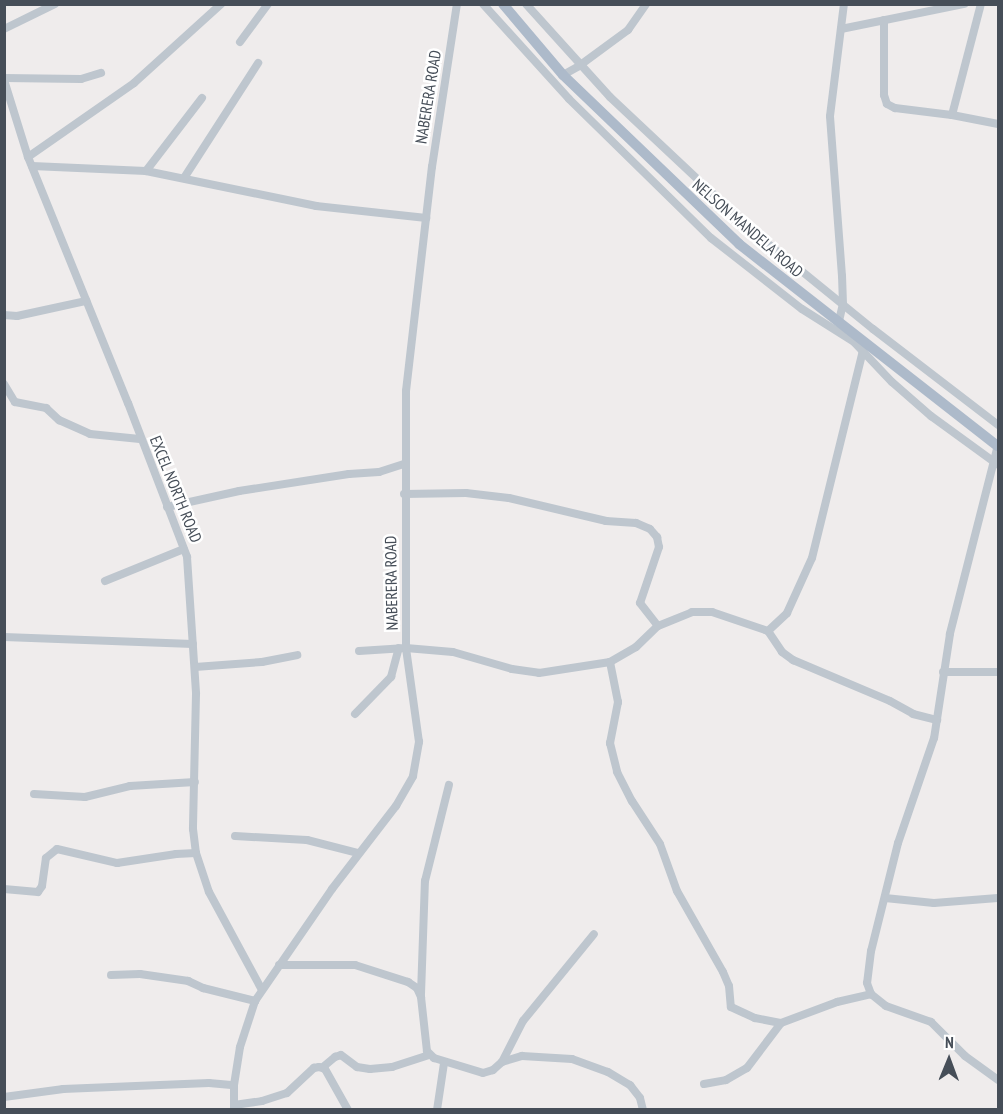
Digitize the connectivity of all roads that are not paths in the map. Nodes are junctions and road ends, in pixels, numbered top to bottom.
1 (55, 4) edge
2 (221, 4) edge
3 (268, 4) edge
4 (457, 4) edge
5 (483, 4) edge
6 (503, 4) edge
7 (526, 4) edge
8 (646, 4) edge
9 (844, 4) edge
10 (964, 4) edge
11 (981, 4) edge
12 (884, 20) junction
13 (4, 29) edge
14 (841, 29) junction
15 (240, 42) dead end
16 (258, 63) dead end
17 (579, 66) junction
18 (101, 73) dead end
19 (563, 75) junction
20 (4, 79) edge
21 (6, 91) edge
22 (202, 98) dead end
23 (952, 115) junction
24 (999, 124) edge
25 (30, 162) junction
26 (146, 171) junction
27 (184, 178) junction
28 (426, 218) junction
29 (86, 301) junction
30 (843, 304) junction
31 (4, 315) edge
32 (838, 321) junction
33 (863, 350) junction
34 (4, 384) edge
35 (999, 425) edge
36 (140, 439) junction
37 (998, 445) edge
38 (404, 464) junction
39 (997, 464) edge
40 (404, 494) junction
41 (167, 507) junction
42 (184, 549) junction
43 (105, 581) dead end
44 (658, 626) junction
45 (768, 631) junction
46 (4, 637) edge
47 (193, 644) junction
48 (403, 648) junction
49 (358, 651) dead end
50 (297, 655) dead end
51 (610, 662) junction
52 (195, 667) junction
53 (944, 672) junction
54 (999, 672) edge
55 (355, 714) dead end
56 (937, 720) junction
57 (195, 782) junction
58 (449, 784) dead end
59 (34, 795) dead end
60 (235, 836) dead end
61 (196, 853) junction
62 (358, 853) junction
63 (4, 889) edge
64 (885, 898) junction
65 (999, 898) edge
66 (594, 934) dead end
67 (279, 965) junction
68 (111, 975) dead end
69 (262, 990) junction
70 (871, 994) junction
71 (421, 997) junction
72 (255, 1001) junction
73 (781, 1023) junction
74 (429, 1055) junction
75 (502, 1062) junction
76 (444, 1063) junction
77 (323, 1067) junction
78 (999, 1080) edge
79 (704, 1084) dead end
80 (234, 1085) junction
81 (4, 1097) edge
82 (234, 1107) edge
83 (348, 1110) edge
84 (437, 1110) edge
85 (643, 1110) edge

1 - 13 street
2 - 25 street
3 - 15 street
4 - 28 street, NABERERA ROAD
5 - 33 street
6 - 19 main road, NELSON MANDELA ROAD
7 - 17 street
8 - 17 street
9 - 14 street
10 - 12 street
11 - 23 street
12 - 14 street
12 - 23 street
14 - 30 street
16 - 27 street
17 - 19 street
17 - 30 street
18 - 20 street
19 - 32 main road, NELSON MANDELA ROAD
20 - 21 street, EXCEL NORTH ROAD
21 - 25 street, EXCEL NORTH ROAD
22 - 26 street
23 - 24 street
25 - 26 street
25 - 29 street, EXCEL NORTH ROAD
26 - 27 street
27 - 28 street
28 - 38 street, NABERERA ROAD
29 - 31 street
29 - 36 street, EXCEL NORTH ROAD
30 - 32 street
30 - 35 street
32 - 37 main road, NELSON MANDELA ROAD
33 - 39 street
33 - 45 street
34 - 36 street
36 - 41 street, EXCEL NORTH ROAD
37 - 39 street
38 - 40 street, NABERERA ROAD
38 - 41 street
39 - 53 street
40 - 44 street
40 - 48 street, NABERERA ROAD
41 - 42 street, EXCEL NORTH ROAD
42 - 43 street
42 - 47 street, EXCEL NORTH ROAD
44 - 45 street
44 - 51 street
45 - 56 street
46 - 47 street
47 - 52 street, EXCEL NORTH ROAD
48 - 49 street
48 - 51 street
48 - 55 street
48 - 62 street, NABERERA ROAD
50 - 52 street
51 - 73 street
52 - 57 street, EXCEL NORTH ROAD
53 - 54 street
53 - 56 street
56 - 64 street
57 - 59 street
57 - 61 street, EXCEL NORTH ROAD
58 - 71 street
60 - 62 street
61 - 63 street
61 - 69 street, EXCEL NORTH ROAD
62 - 67 street, NABERERA ROAD
64 - 65 street
64 - 70 street
66 - 75 street
67 - 69 street, NABERERA ROAD
67 - 71 street
68 - 72 street
69 - 72 street, NABERERA ROAD
70 - 73 street
70 - 78 street
71 - 74 street
72 - 80 street, NABERERA ROAD
73 - 79 street
74 - 76 street
74 - 77 street
75 - 76 street
75 - 85 street
76 - 84 street
77 - 82 street
77 - 83 street
80 - 81 street
80 - 82 street, NABERERA ROAD

